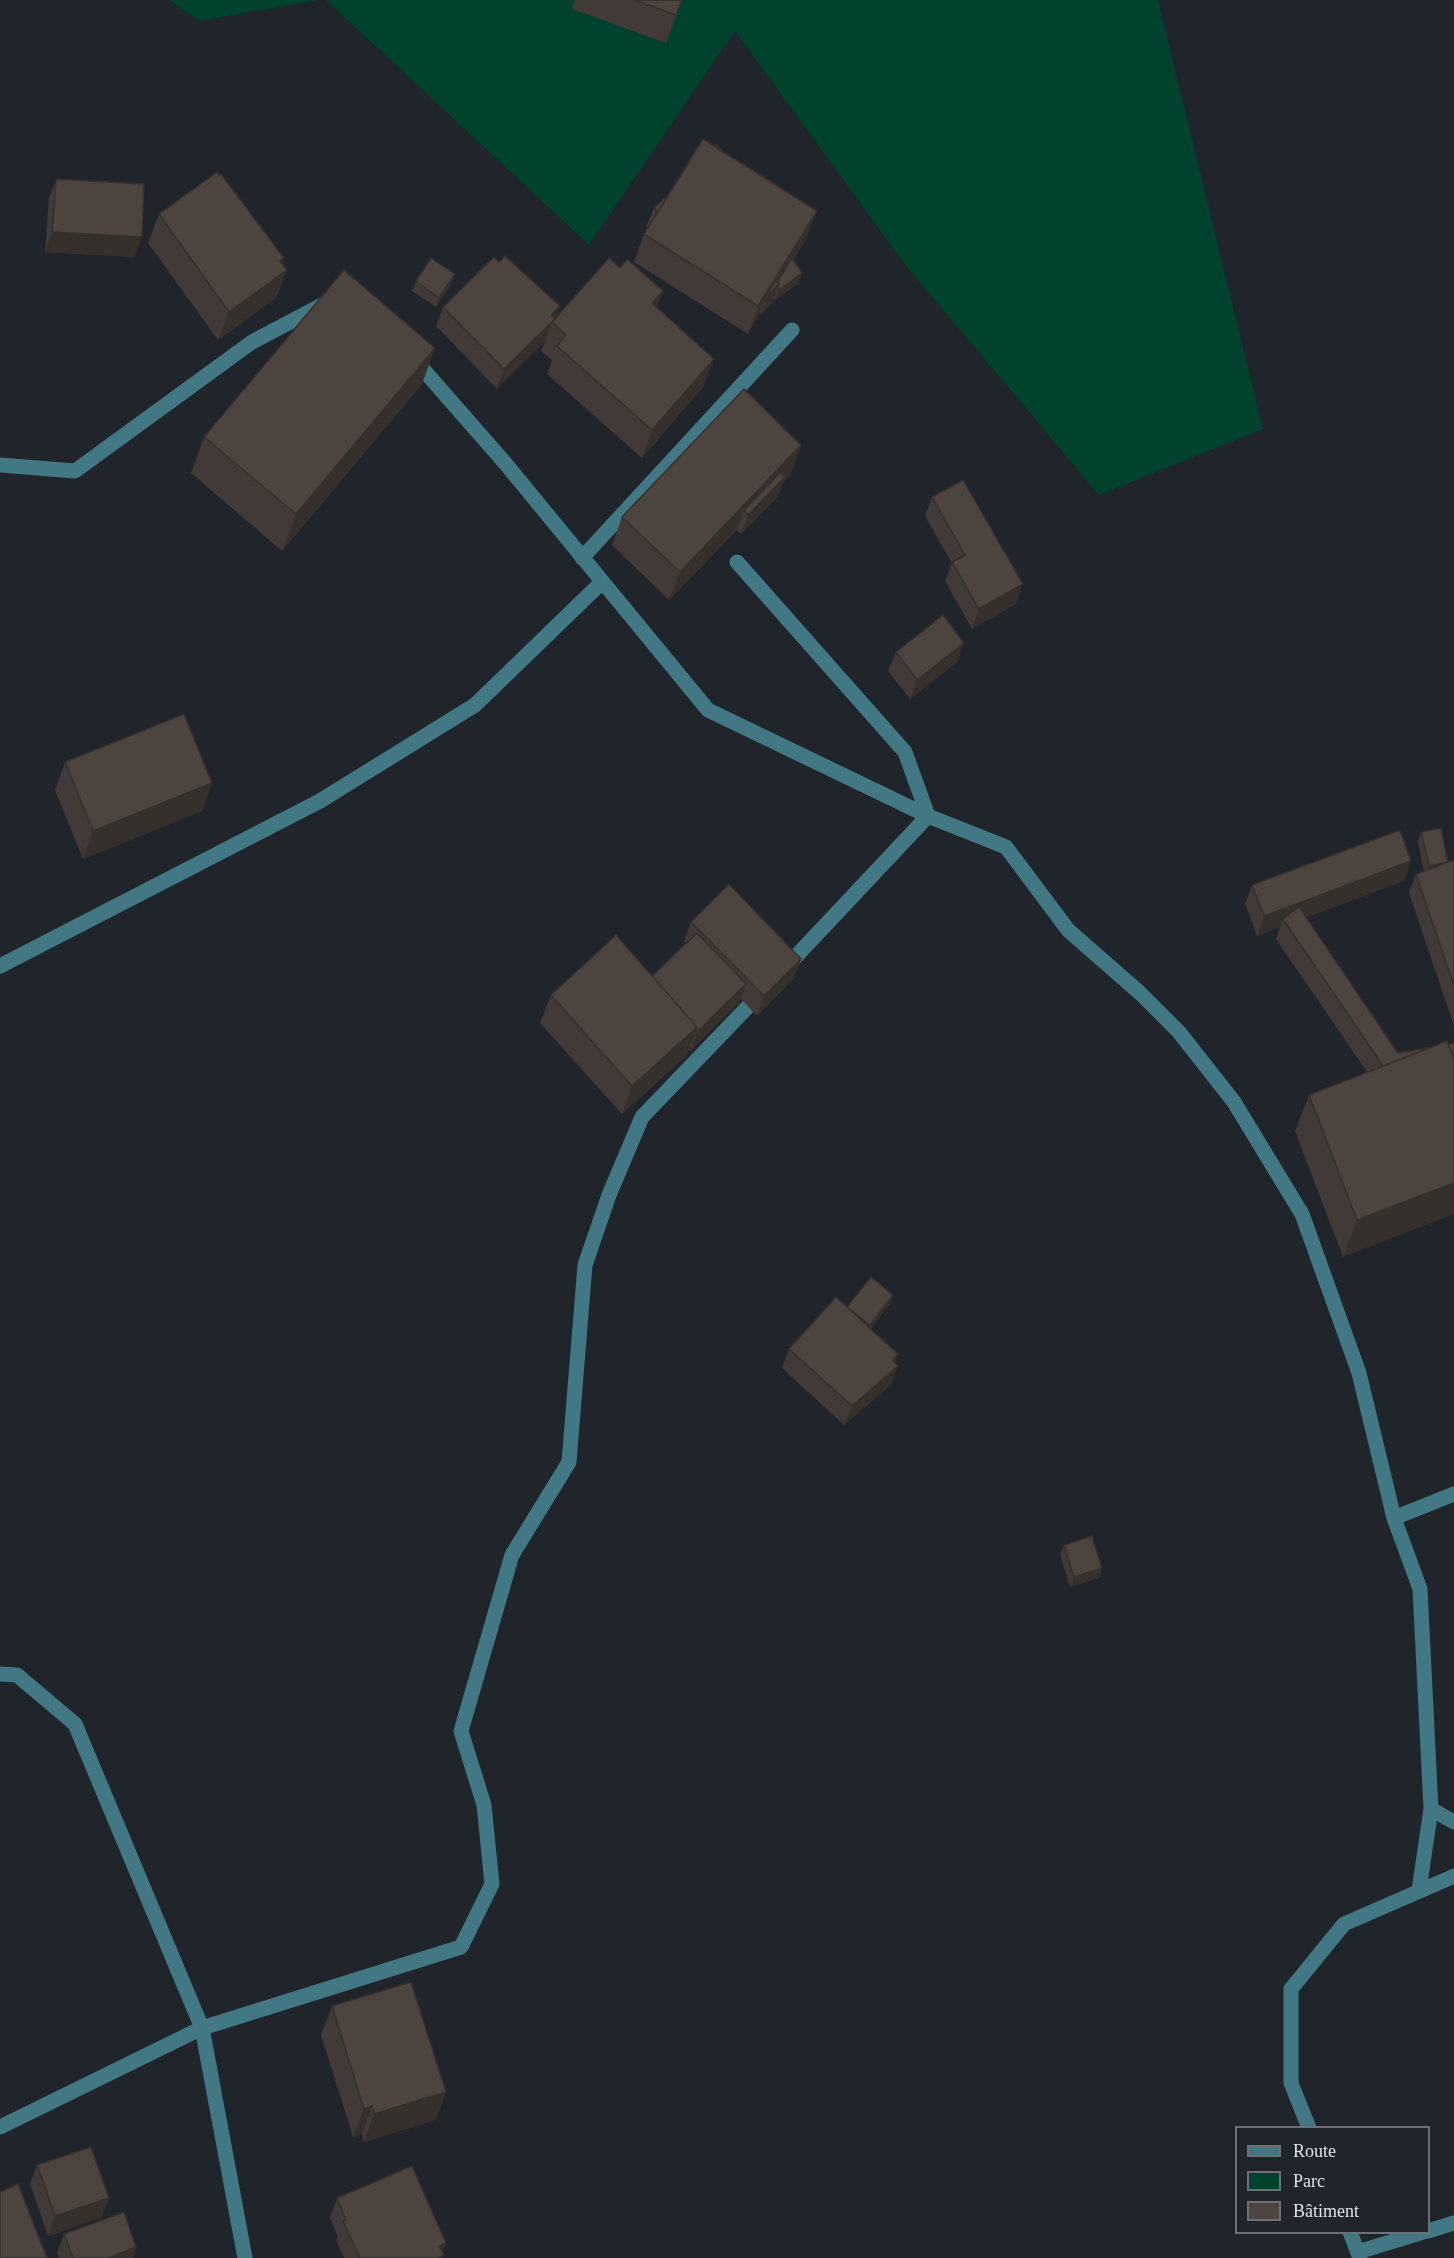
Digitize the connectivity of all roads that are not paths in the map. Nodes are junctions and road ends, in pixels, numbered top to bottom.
1 (342, 294) edge
2 (792, 330) dead end
3 (406, 350) edge
4 (0, 465) edge
5 (582, 558) junction
6 (737, 562) dead end
7 (602, 582) junction
8 (928, 816) junction
9 (0, 966) edge
10 (1454, 1494) edge
11 (1394, 1518) junction
12 (0, 1674) edge
13 (1431, 1809) junction
14 (1454, 1822) edge
15 (1454, 1876) edge
16 (1419, 1890) junction
17 (202, 2028) junction
18 (1309, 2126) edge
19 (0, 2127) edge
20 (1454, 2223) edge
21 (1430, 2230) edge
22 (1351, 2234) edge
23 (1417, 2234) edge
24 (1359, 2255) edge
25 (244, 2258) edge

1 - 4 street
2 - 5 street
3 - 5 street
5 - 7 street
6 - 8 street
7 - 8 street
7 - 9 street
8 - 11 street
8 - 17 street
10 - 11 street
11 - 13 street
12 - 17 street
13 - 14 street
13 - 16 street
15 - 16 street
16 - 18 street
17 - 19 street
17 - 25 street
20 - 21 street
22 - 24 street
23 - 24 street

